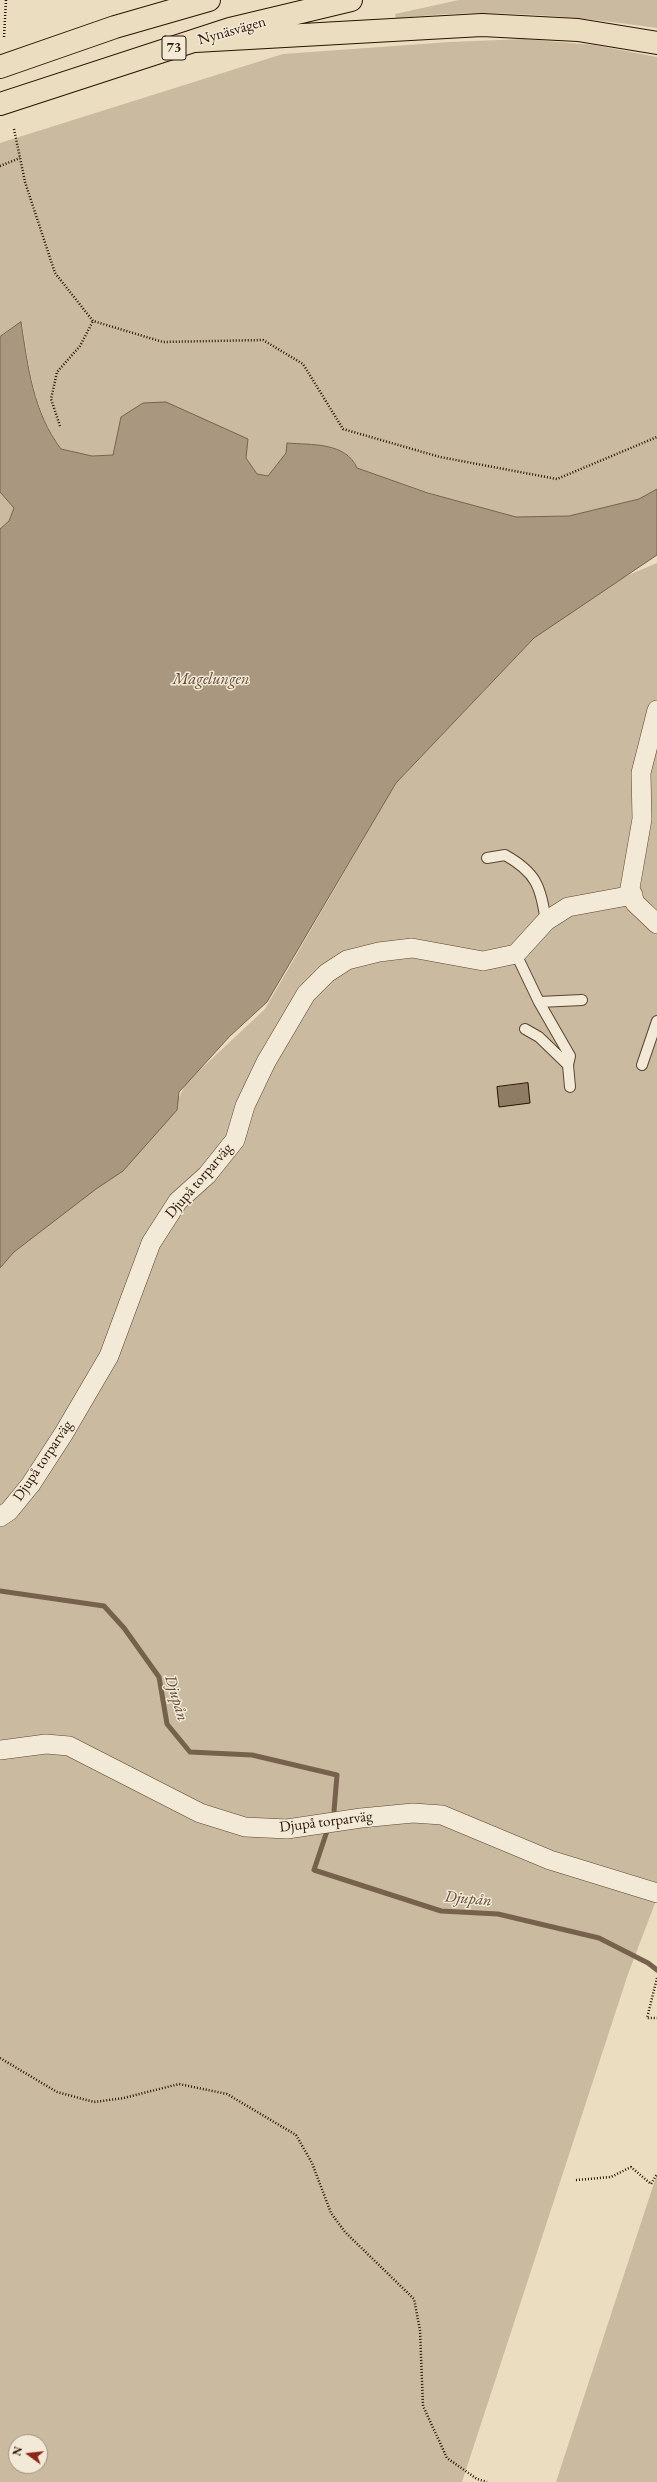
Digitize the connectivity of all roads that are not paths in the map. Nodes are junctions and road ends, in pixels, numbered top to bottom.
1 (209, 0) edge
2 (351, 0) edge
3 (195, 41) junction
4 (657, 43) edge
5 (0, 66) edge
6 (0, 104) edge
7 (657, 710) edge
8 (487, 858) dead end
9 (632, 895) junction
10 (546, 921) junction
11 (657, 924) edge
12 (516, 954) junction
13 (582, 1000) dead end
14 (539, 1002) junction
15 (657, 1021) edge
16 (524, 1030) dead end
17 (568, 1065) junction
18 (642, 1065) dead end
19 (570, 1087) dead end
20 (0, 1517) edge
21 (0, 1750) edge
22 (657, 1893) edge

1 - 5 highway, 73
2 - 3 highway, Nynäsvägen / 73
3 - 4 highway
3 - 6 highway, Nynäsvägen / 73
7 - 9 street
8 - 10 lane
9 - 10 street
9 - 11 street
10 - 12 street
12 - 14 lane
12 - 20 street, Djupå torparväg
13 - 14 lane
14 - 17 lane
15 - 18 lane
16 - 17 lane
17 - 19 lane
21 - 22 street, Djupå torparväg

